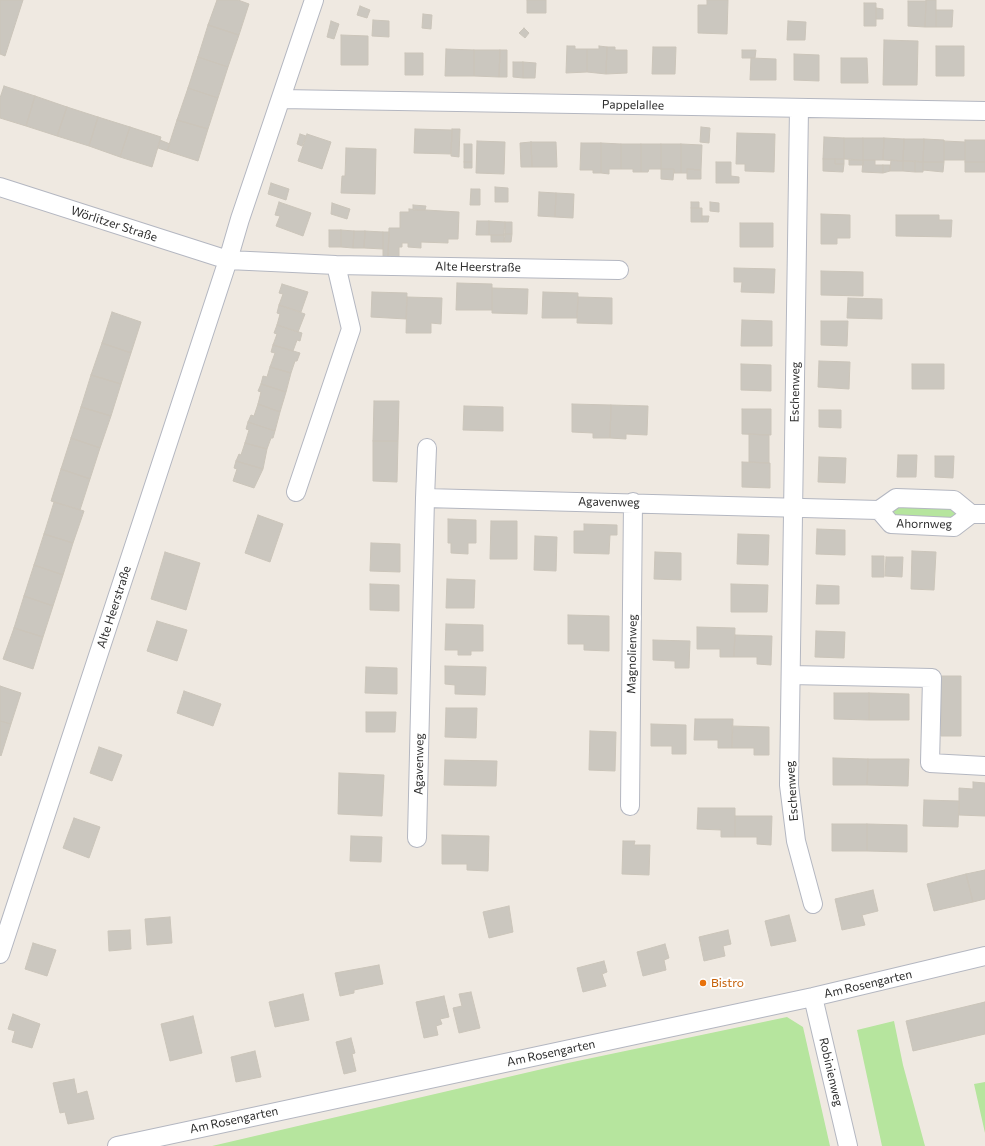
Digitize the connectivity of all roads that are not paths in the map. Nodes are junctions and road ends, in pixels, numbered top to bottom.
1 (314, 0) edge
2 (281, 99) junction
3 (799, 108) junction
4 (985, 111) edge
5 (0, 187) edge
6 (228, 260) junction
7 (336, 265) junction
8 (619, 270) dead end
9 (427, 448) dead end
10 (296, 492) dead end
11 (425, 498) junction
12 (633, 502) junction
13 (793, 509) junction
14 (879, 510) junction
15 (978, 514) edge
16 (791, 675) junction
17 (985, 766) edge
18 (630, 806) dead end
19 (417, 838) dead end
20 (813, 904) dead end
21 (0, 954) edge
22 (985, 956) edge
23 (814, 997) junction
24 (117, 1146) edge
25 (848, 1146) edge

1 - 2 street, Alte Heerstraße
2 - 3 street, Pappelallee
2 - 6 street, Alte Heerstraße
3 - 4 street, Pappelallee
3 - 13 street, Eschenweg
5 - 6 street, Wörlitzer Straße
6 - 7 street, Alte Heerstraße
6 - 21 street, Alte Heerstraße
7 - 8 street, Alte Heerstraße
7 - 10 street
9 - 11 street, Agavenweg
11 - 12 street, Agavenweg
11 - 19 street, Agavenweg
12 - 13 street, Agavenweg
12 - 18 street, Magnolienweg
13 - 14 street
13 - 16 street, Eschenweg
14 - 15 street, Ahornweg
14 - 15 street, Ahornweg
16 - 17 street
16 - 20 street, Eschenweg
22 - 23 street, Am Rosengarten
23 - 24 street, Am Rosengarten
23 - 25 street, Robinienweg

